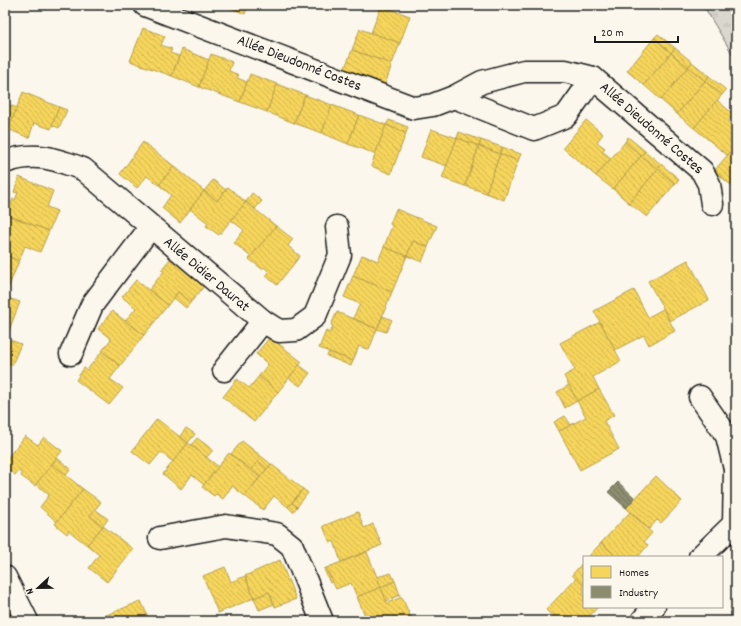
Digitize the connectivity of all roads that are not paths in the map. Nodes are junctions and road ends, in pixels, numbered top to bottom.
1 (145, 5) edge
2 (593, 78) junction
3 (454, 97) junction
4 (5, 162) edge
5 (712, 204) dead end
6 (337, 227) dead end
7 (150, 228) junction
8 (263, 322) junction
9 (71, 354) dead end
10 (224, 370) dead end
11 (700, 397) dead end
12 (160, 538) dead end
13 (701, 556) edge
14 (5, 577) edge
15 (653, 608) edge
16 (27, 621) edge
17 (322, 621) edge
18 (642, 621) edge

1 - 3 street, Allée Dieudonné Costes
2 - 3 street, Allée Dieudonné Costes
2 - 3 street, Allée Dieudonné Costes
2 - 5 street, Allée Dieudonné Costes
4 - 7 street, Allée Didier Daurat
6 - 8 street, Allée Didier Daurat
7 - 8 street, Allée Didier Daurat
7 - 9 street, Allée Didier Daurat
8 - 10 street, Allée Didier Daurat
11 - 13 street
12 - 17 street
14 - 16 street
15 - 18 street

